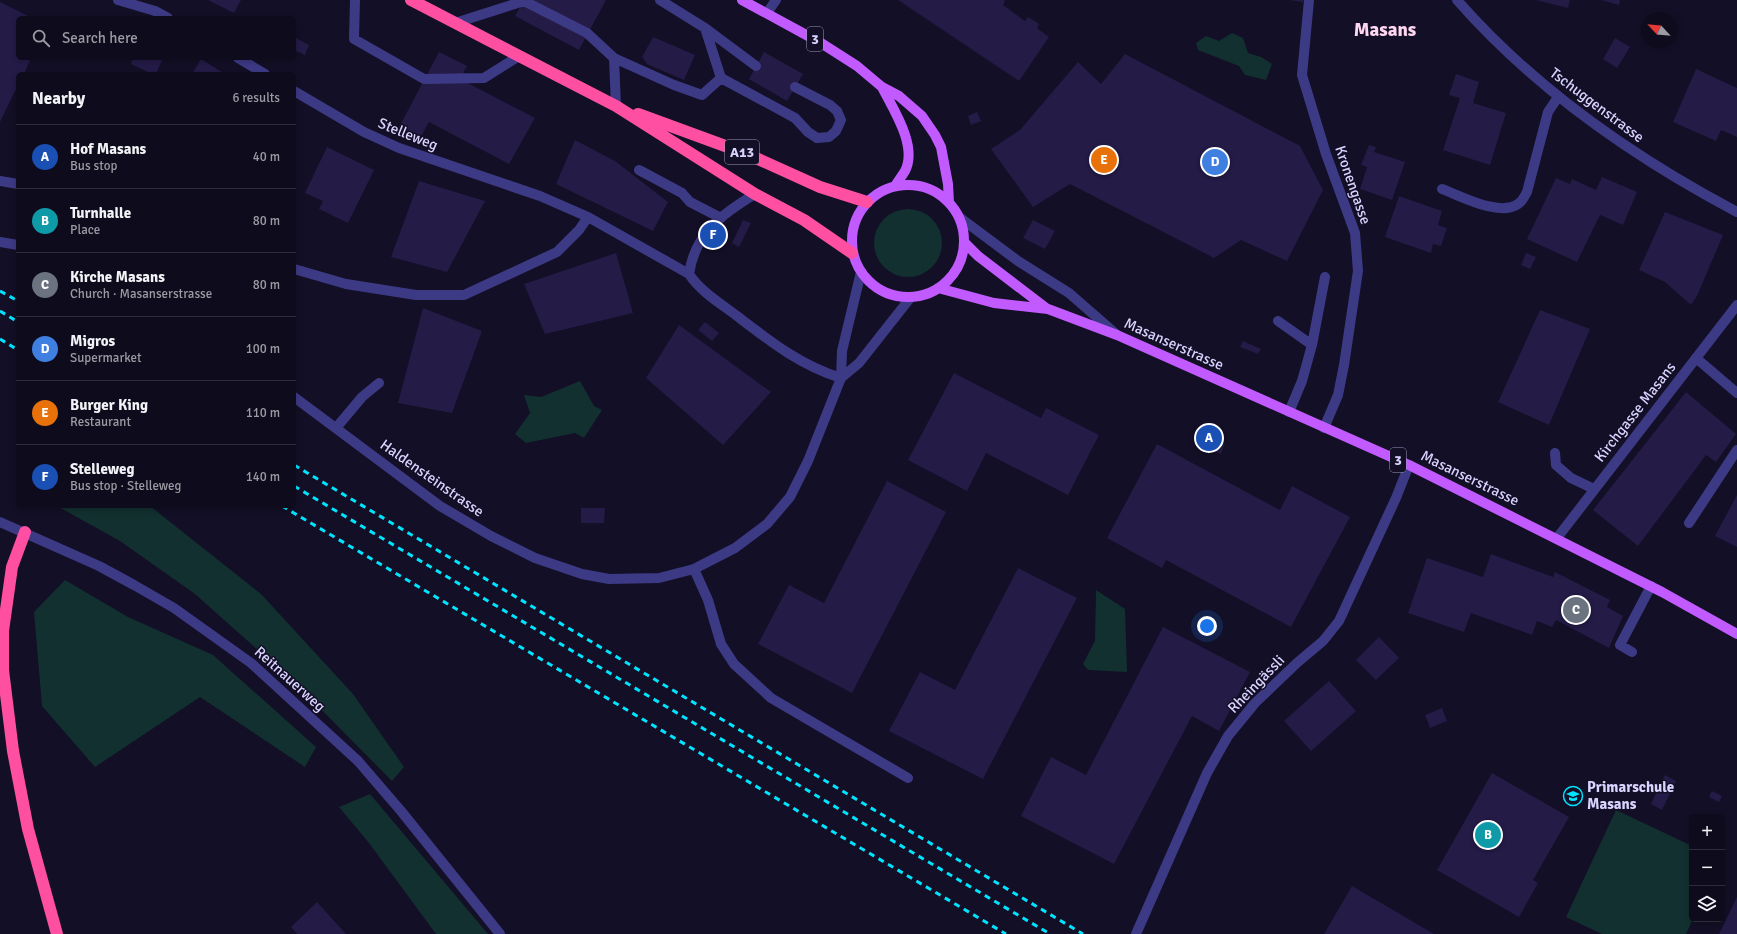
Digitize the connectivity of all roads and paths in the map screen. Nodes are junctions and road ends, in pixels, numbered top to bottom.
1 (118, 0) edge
2 (355, 0) edge
3 (411, 0) edge
4 (660, 0) edge
5 (742, 0) edge
6 (776, 0) edge
7 (1309, 0) edge
8 (1457, 0) edge
9 (767, 13) junction
10 (164, 16) edge
11 (455, 23) junction
12 (705, 28) junction
13 (519, 56) junction
14 (614, 58) junction
15 (241, 60) edge
16 (756, 66) dead end
17 (262, 72) edge
18 (721, 78) junction
19 (795, 87) dead end
20 (882, 87) junction
21 (296, 92) edge
22 (1558, 97) junction
23 (616, 106) junction
24 (639, 170) dead end
25 (0, 181) edge
26 (16, 184) edge
27 (895, 186) junction
28 (1442, 189) dead end
29 (755, 194) junction
30 (867, 202) junction
31 (949, 203) junction
32 (1737, 212) edge
33 (588, 216) junction
34 (959, 217) junction
35 (720, 218) junction
36 (0, 242) edge
37 (964, 242) junction
38 (16, 245) edge
39 (852, 253) junction
40 (296, 270) edge
41 (861, 272) junction
42 (690, 274) junction
43 (1325, 277) dead end
44 (938, 288) junction
45 (912, 297) junction
46 (1737, 305) edge
47 (1048, 309) junction
48 (1278, 320) dead end
49 (1117, 335) junction
50 (1312, 345) junction
51 (1696, 358) junction
52 (841, 378) junction
53 (379, 383) dead end
54 (1737, 393) edge
55 (296, 398) edge
56 (1289, 412) junction
57 (336, 428) junction
58 (1324, 428) junction
59 (1737, 450) edge
60 (1555, 453) dead end
61 (1409, 465) junction
62 (1594, 489) junction
63 (0, 522) edge
64 (1689, 523) dead end
65 (25, 532) junction
66 (1557, 538) junction
67 (694, 569) junction
68 (1651, 586) junction
69 (1737, 634) edge
70 (1632, 652) dead end
71 (908, 778) dead end
72 (57, 934) edge
73 (500, 934) edge
74 (1136, 934) edge

1 - 10 street
2 - 13 street
3 - 11 highway, A13
4 - 12 street
5 - 9 main road, 3
6 - 9 street
7 - 58 street, Kronengasse
8 - 22 street, Tschuggenstrasse
9 - 20 main road, 3
11 - 13 highway, A13
11 - 14 street
12 - 16 street
12 - 18 street
13 - 23 highway, A13
14 - 18 street
14 - 23 street
15 - 17 street
18 - 19 street
20 - 27 main road, 3
20 - 31 main road, 3
21 - 33 street, Stelleweg
22 - 28 street
22 - 32 street, Tschuggenstrasse
23 - 29 highway, A13
23 - 30 highway, A13
24 - 35 street
25 - 26 street
27 - 30 main road
27 - 31 main road
29 - 35 street
29 - 39 highway, A13
30 - 39 main road
31 - 34 main road
33 - 40 street
33 - 42 street, Stelleweg
34 - 37 main road
34 - 49 street
35 - 42 street
36 - 38 street
37 - 44 main road
37 - 47 main road, Masanserstrasse / 3
39 - 41 main road
41 - 45 main road
41 - 52 street, Haldensteinstrasse
42 - 52 street
43 - 50 street
44 - 45 main road
44 - 47 main road, Masanserstrasse / 3
45 - 52 street, Haldensteinstrasse
46 - 51 street, Kirchgasse Masans
47 - 49 main road, Masanserstrasse / 3
48 - 50 street
49 - 56 main road, Masanserstrasse / 3
50 - 56 street
51 - 54 street
51 - 62 street, Kirchgasse Masans
52 - 67 street, Haldensteinstrasse
53 - 57 street
55 - 57 street, Haldensteinstrasse
56 - 58 main road, Masanserstrasse / 3
57 - 67 street, Haldensteinstrasse
58 - 61 main road, Masanserstrasse / 3
59 - 64 street
60 - 62 street
61 - 66 main road, Masanserstrasse / 3
61 - 74 street, Rheingässli
62 - 66 street, Kirchgasse Masans
63 - 65 street, Reitnauerweg
65 - 72 highway
65 - 73 street, Reitnauerweg
66 - 68 main road, Masanserstrasse / 3
67 - 71 street
68 - 69 main road, Masanserstrasse / 3
68 - 70 street

